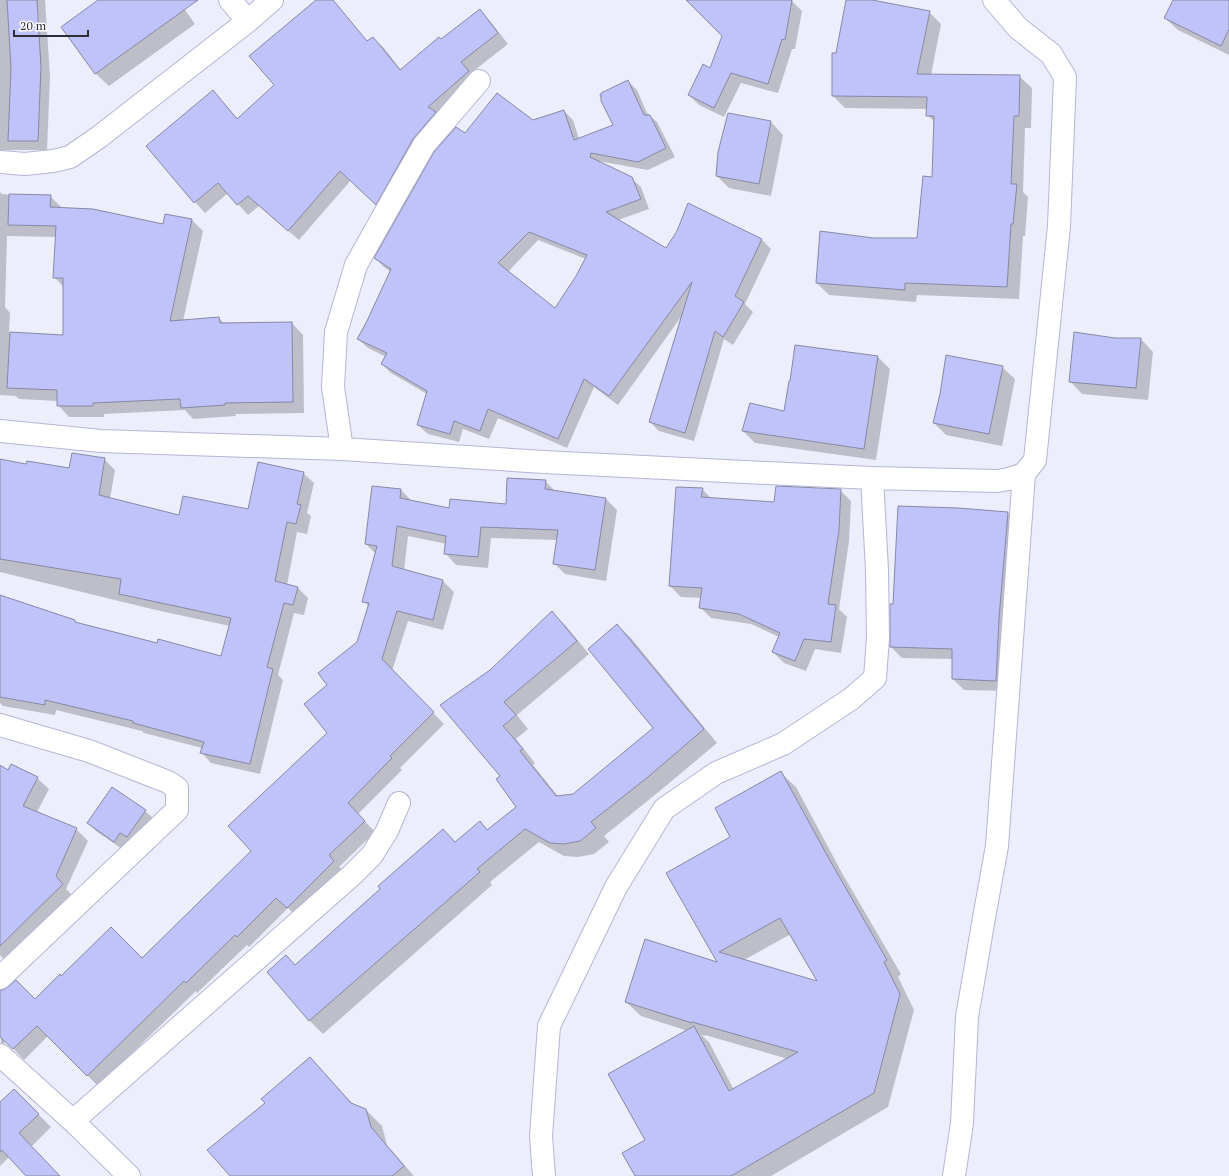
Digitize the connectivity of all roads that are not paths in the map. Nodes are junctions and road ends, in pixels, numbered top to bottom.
1 (230, 0) edge
2 (272, 0) edge
3 (994, 0) edge
4 (248, 22) junction
5 (479, 81) dead end
6 (0, 162) edge
7 (0, 431) edge
8 (342, 449) junction
9 (1024, 474) junction
10 (872, 478) junction
11 (0, 724) edge
12 (398, 803) dead end
13 (0, 978) edge
14 (0, 1056) edge
15 (72, 1121) junction
16 (129, 1176) edge
17 (544, 1176) edge
18 (954, 1176) edge

1 - 4 street
2 - 4 street
3 - 9 street
4 - 6 street
5 - 8 street
7 - 8 street
8 - 10 street
9 - 10 street
9 - 18 street
10 - 17 street
11 - 13 street
12 - 15 street
14 - 15 street
15 - 16 street

